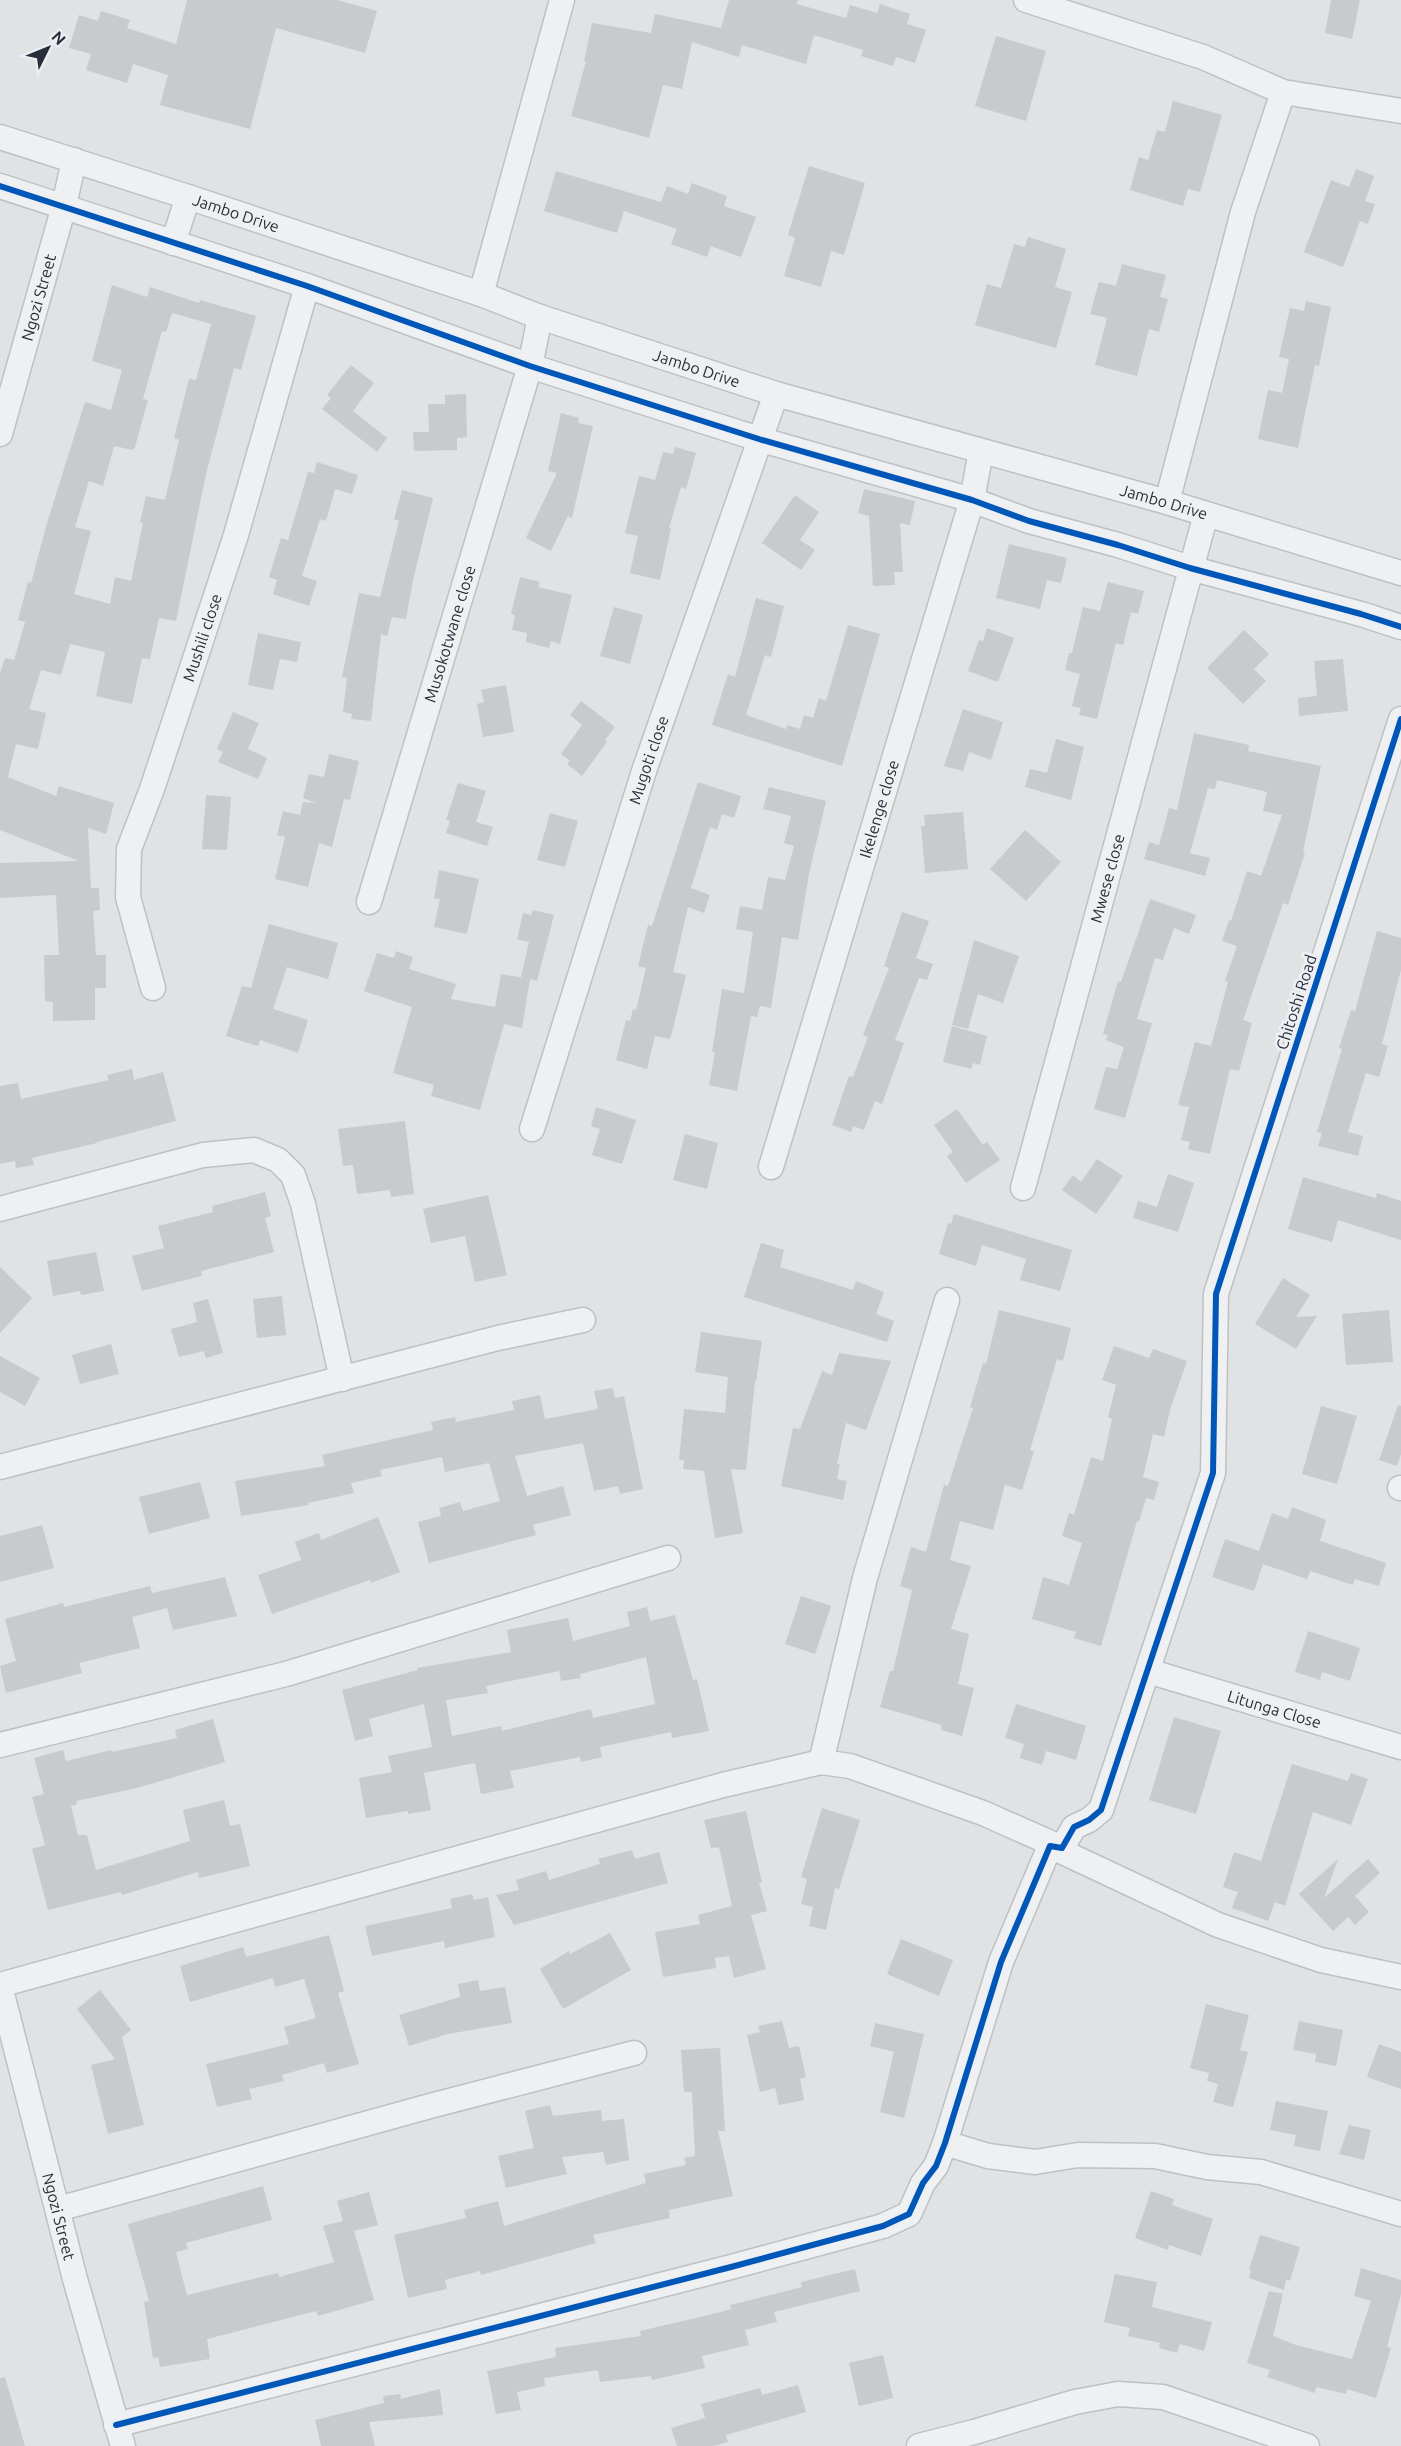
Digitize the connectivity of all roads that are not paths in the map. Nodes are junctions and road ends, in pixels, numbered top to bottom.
1 (562, 0) edge
2 (1026, 0) edge
3 (1061, 5) edge
4 (1283, 92) junction
5 (1401, 111) edge
6 (0, 137) edge
7 (74, 160) junction
8 (0, 186) edge
9 (188, 197) junction
10 (64, 206) junction
11 (173, 243) junction
12 (307, 286) junction
13 (481, 294) junction
14 (540, 317) junction
15 (530, 366) junction
16 (776, 394) junction
17 (0, 434) edge
18 (762, 440) junction
19 (981, 451) junction
20 (972, 500) junction
21 (1167, 502) junction
22 (1206, 514) junction
23 (1190, 568) junction
24 (1401, 573) edge
25 (1401, 627) edge
26 (1401, 718) edge
27 (369, 902) dead end
28 (153, 988) dead end
29 (532, 1129) dead end
30 (771, 1167) dead end
31 (1023, 1188) dead end
32 (0, 1209) edge
33 (946, 1300) dead end
34 (583, 1320) dead end
35 (342, 1379) junction
36 (0, 1467) edge
37 (668, 1558) dead end
38 (1148, 1671) junction
39 (0, 1745) edge
40 (1401, 1746) edge
41 (821, 1762) junction
42 (1056, 1847) junction
43 (1401, 1977) edge
44 (0, 1985) edge
45 (634, 2053) dead end
46 (945, 2143) junction
47 (58, 2209) junction
48 (1401, 2214) edge
49 (119, 2435) edge
50 (919, 2446) edge
51 (1307, 2446) edge

1 - 13 street
2 - 3 street
3 - 4 street
4 - 5 street
4 - 21 street
6 - 7 street, Jambo Drive
7 - 9 street, Jambo Drive
7 - 10 street, Ngozi Street
8 - 10 street
9 - 11 street
9 - 13 street, Jambo Drive
10 - 11 street
10 - 17 street, Ngozi Street
11 - 12 street
12 - 15 street
12 - 28 street, Mushili close
13 - 14 street, Jambo Drive
14 - 15 street, Musokotwane close
14 - 16 street, Jambo Drive
15 - 18 street
15 - 27 street, Musokotwane close
16 - 18 street, Mugoti close
16 - 19 street, Jambo Drive
18 - 20 street
18 - 29 street, Mugoti close
19 - 20 street, Ikelenge close
19 - 21 street, Jambo Drive
20 - 23 street
20 - 30 street, Ikelenge close
21 - 22 street, Jambo Drive
22 - 23 street, Mwese close
22 - 24 street, Jambo Drive
23 - 25 street
23 - 31 street, Mwese close
26 - 38 street, Chitoshi Road
32 - 35 street
33 - 41 street
34 - 35 street
35 - 36 street
37 - 39 street
38 - 40 street, Litunga Close
38 - 42 street, Chitoshi Road
41 - 42 street
41 - 44 street
42 - 43 street
42 - 46 street, Chitoshi Road
44 - 47 street, Ngozi Street
45 - 47 street
46 - 48 street
46 - 49 street, Chitoshi Road
47 - 49 street, Ngozi Street
50 - 51 street

